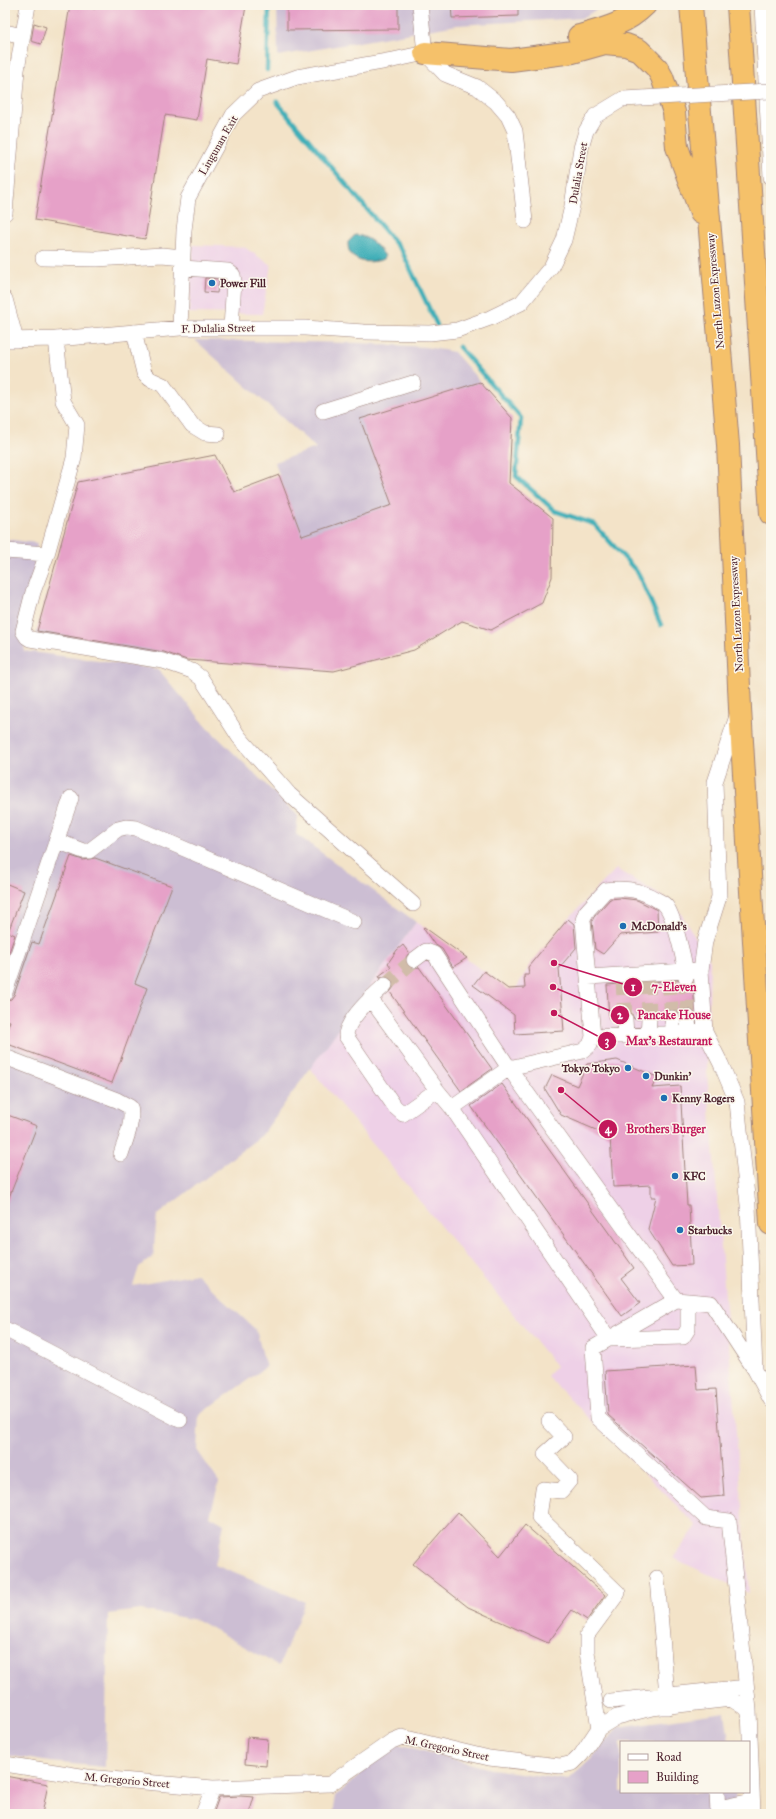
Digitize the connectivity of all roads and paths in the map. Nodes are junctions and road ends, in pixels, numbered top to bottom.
1 (28, 5) edge
2 (420, 5) edge
3 (646, 5) edge
4 (691, 5) edge
5 (738, 5) edge
6 (750, 5) edge
7 (762, 5) edge
8 (5, 32) edge
9 (23, 36) junction
10 (741, 45) junction
11 (425, 53) junction
12 (11, 69) edge
13 (768, 69) edge
14 (771, 91) edge
15 (10, 105) edge
16 (770, 143) edge
17 (8, 145) edge
18 (771, 177) edge
19 (7, 182) edge
20 (5, 213) edge
21 (525, 221) dead end
22 (711, 243) junction
23 (43, 258) dead end
24 (183, 262) junction
25 (5, 299) edge
26 (180, 328) junction
27 (231, 328) junction
28 (134, 332) junction
29 (430, 333) joint
30 (56, 338) junction
31 (10, 340) edge
32 (413, 383) dead end
33 (323, 411) dead end
34 (218, 434) dead end
35 (771, 514) edge
36 (5, 551) edge
37 (47, 554) junction
38 (740, 708) junction
39 (72, 798) dead end
40 (57, 841) junction
41 (414, 904) dead end
42 (354, 922) dead end
43 (414, 960) tunnel mouth
44 (691, 973) junction
45 (588, 978) junction
46 (385, 985) tunnel mouth
47 (5, 992) edge
48 (370, 998) junction
49 (688, 1017) tunnel mouth
50 (672, 1018) tunnel mouth
51 (625, 1019) tunnel mouth
52 (649, 1019) tunnel mouth
53 (705, 1032) junction
54 (681, 1034) junction
55 (648, 1035) junction
56 (626, 1036) junction
57 (593, 1037) junction
58 (5, 1057) edge
59 (509, 1068) junction
60 (437, 1090) junction
61 (452, 1108) junction
62 (121, 1154) dead end
63 (771, 1224) edge
64 (682, 1301) junction
65 (5, 1329) edge
66 (609, 1339) junction
67 (755, 1370) junction
68 (771, 1400) edge
69 (180, 1420) dead end
70 (550, 1422) dead end
71 (657, 1578) dead end
72 (737, 1688) dead end
73 (667, 1700) junction
74 (611, 1701) dead end
75 (750, 1710) junction
76 (599, 1728) junction
77 (5, 1764) edge
78 (213, 1788) junction
79 (717, 1793) edge
80 (753, 1807) edge
81 (718, 1811) edge
82 (203, 1814) edge

1 - 9 street
2 - 11 street
3 - 11 highway
4 - 22 highway, North Luzon Expressway
5 - 10 highway
6 - 10 highway
7 - 13 street
8 - 9 street
9 - 12 street
10 - 35 highway
11 - 21 street
11 - 22 highway
11 - 24 street, Lingunan Exit
12 - 15 street
13 - 16 street
14 - 29 street, Dulalia Street, bridge
15 - 17 street
16 - 18 street
17 - 19 street
19 - 20 street
22 - 38 highway, North Luzon Expressway
23 - 24 street
24 - 26 street, Lingunan Exit
24 - 27 street
25 - 31 street
26 - 27 street, F. Dulalia Street
26 - 28 street, F. Dulalia Street
27 - 29 street, F. Dulalia Street
28 - 30 street, F. Dulalia Street
28 - 34 street
30 - 31 street, F. Dulalia Street
30 - 37 street
32 - 33 street
36 - 37 street
37 - 41 street
38 - 44 street
38 - 63 highway, North Luzon Expressway
39 - 40 street
40 - 42 street
40 - 47 street
43 - 59 street
44 - 45 street
44 - 45 street
44 - 53 street
45 - 57 street
46 - 48 street
48 - 60 street
48 - 60 street
49 - 54 street
50 - 54 street
51 - 56 street
52 - 55 street
53 - 54 street
53 - 67 street
54 - 55 street
55 - 56 street
56 - 57 street
57 - 59 street
58 - 62 street
59 - 61 street
59 - 64 street
60 - 61 street
61 - 66 street
64 - 66 street
64 - 66 street
64 - 67 street
65 - 69 street
66 - 75 street
67 - 68 street
70 - 76 street
71 - 73 street
72 - 73 street
73 - 74 street
73 - 75 street, M. Gregorio Street
73 - 76 street, M. Gregorio Street
75 - 80 street
76 - 78 street, M. Gregorio Street
77 - 78 street, M. Gregorio Street
78 - 82 street
79 - 81 street
80 - 81 street

